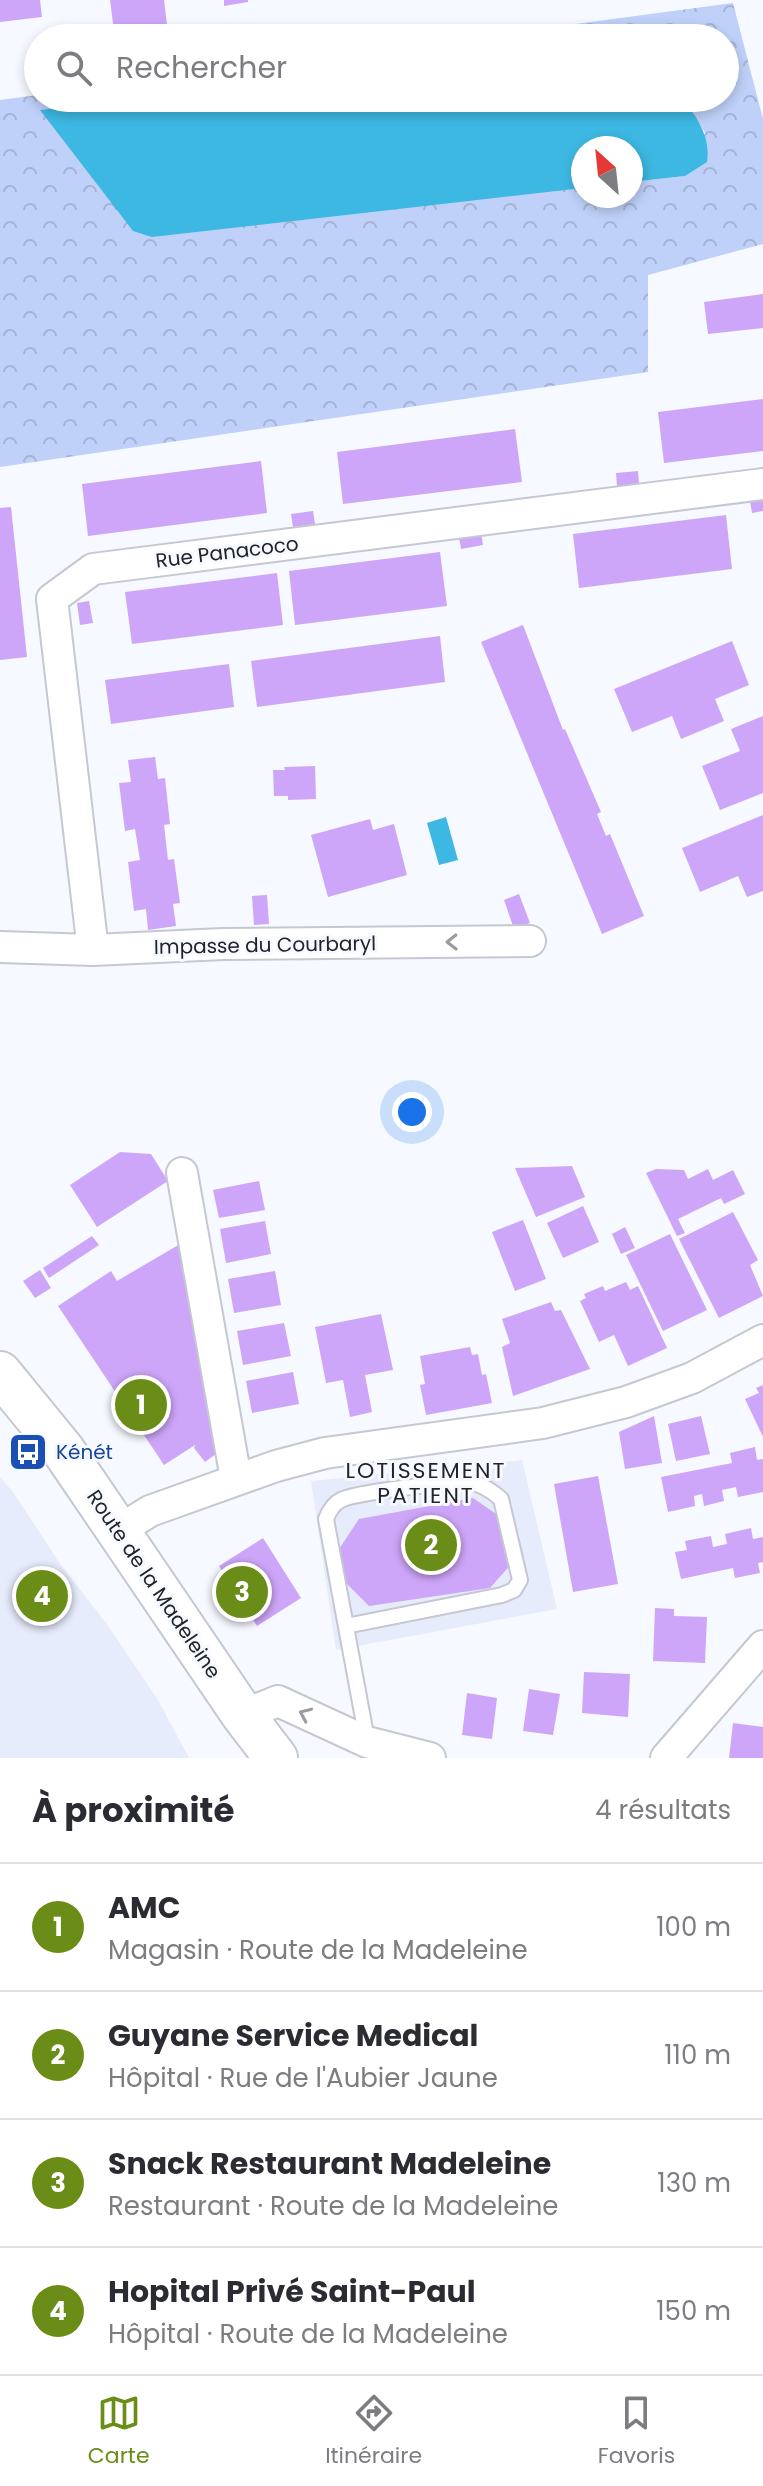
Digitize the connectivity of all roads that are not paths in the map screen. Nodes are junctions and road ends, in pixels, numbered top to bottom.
1 (763, 484) edge
2 (530, 941) dead end
3 (0, 947) edge
4 (93, 950) junction
5 (182, 1173) dead end
6 (763, 1340) edge
7 (0, 1373) edge
8 (236, 1479) junction
9 (118, 1531) junction
10 (346, 1626) junction
11 (763, 1646) edge
12 (243, 1715) junction
13 (358, 1750) edge
14 (276, 1758) edge
15 (430, 1758) edge
16 (666, 1758) edge

1 - 4 street, Rue Panacoco
2 -> 4 street, Impasse du Courbaryl
3 - 4 street, Impasse du Courbaryl
5 - 8 street
6 - 8 street
7 - 9 main road, Route de la Madeleine
8 - 9 street
9 - 12 main road, Route de la Madeleine
10 - 10 lane
10 - 13 lane
11 - 16 street
13 -> 12 street
12 - 14 main road, Route de la Madeleine
13 - 15 street

